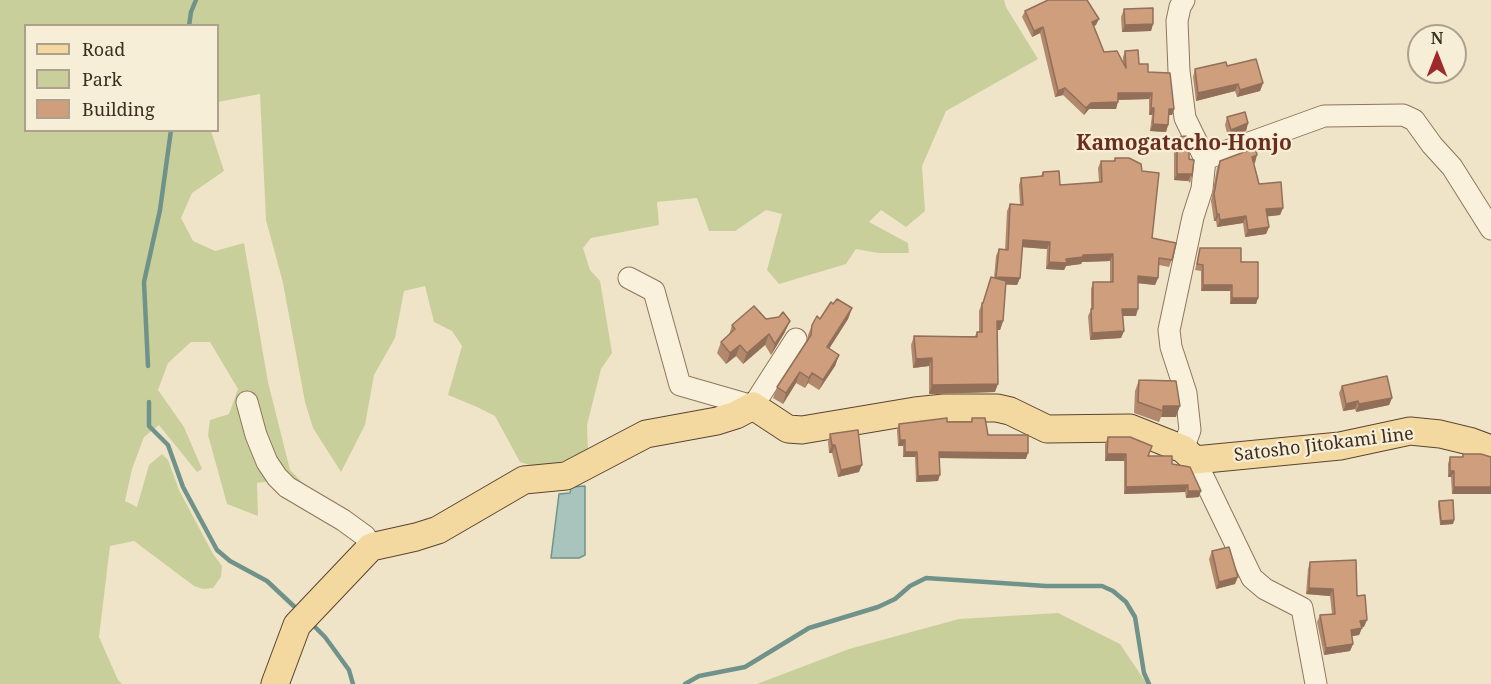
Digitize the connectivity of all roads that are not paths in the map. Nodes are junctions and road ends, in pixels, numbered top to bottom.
1 (1184, 0) edge
2 (1205, 159) junction
3 (1491, 229) edge
4 (629, 278) dead end
5 (796, 339) dead end
6 (247, 402) dead end
7 (753, 406) junction
8 (1491, 449) edge
9 (1189, 454) junction
10 (371, 547) junction
11 (275, 684) edge
12 (1316, 684) edge

1 - 2 street
2 - 3 street
2 - 9 street
4 - 7 street
5 - 7 street
6 - 10 street
7 - 9 main road, Satosho Jitokami line
7 - 10 main road
8 - 9 main road, Satosho Jitokami line
9 - 12 street
10 - 11 main road

